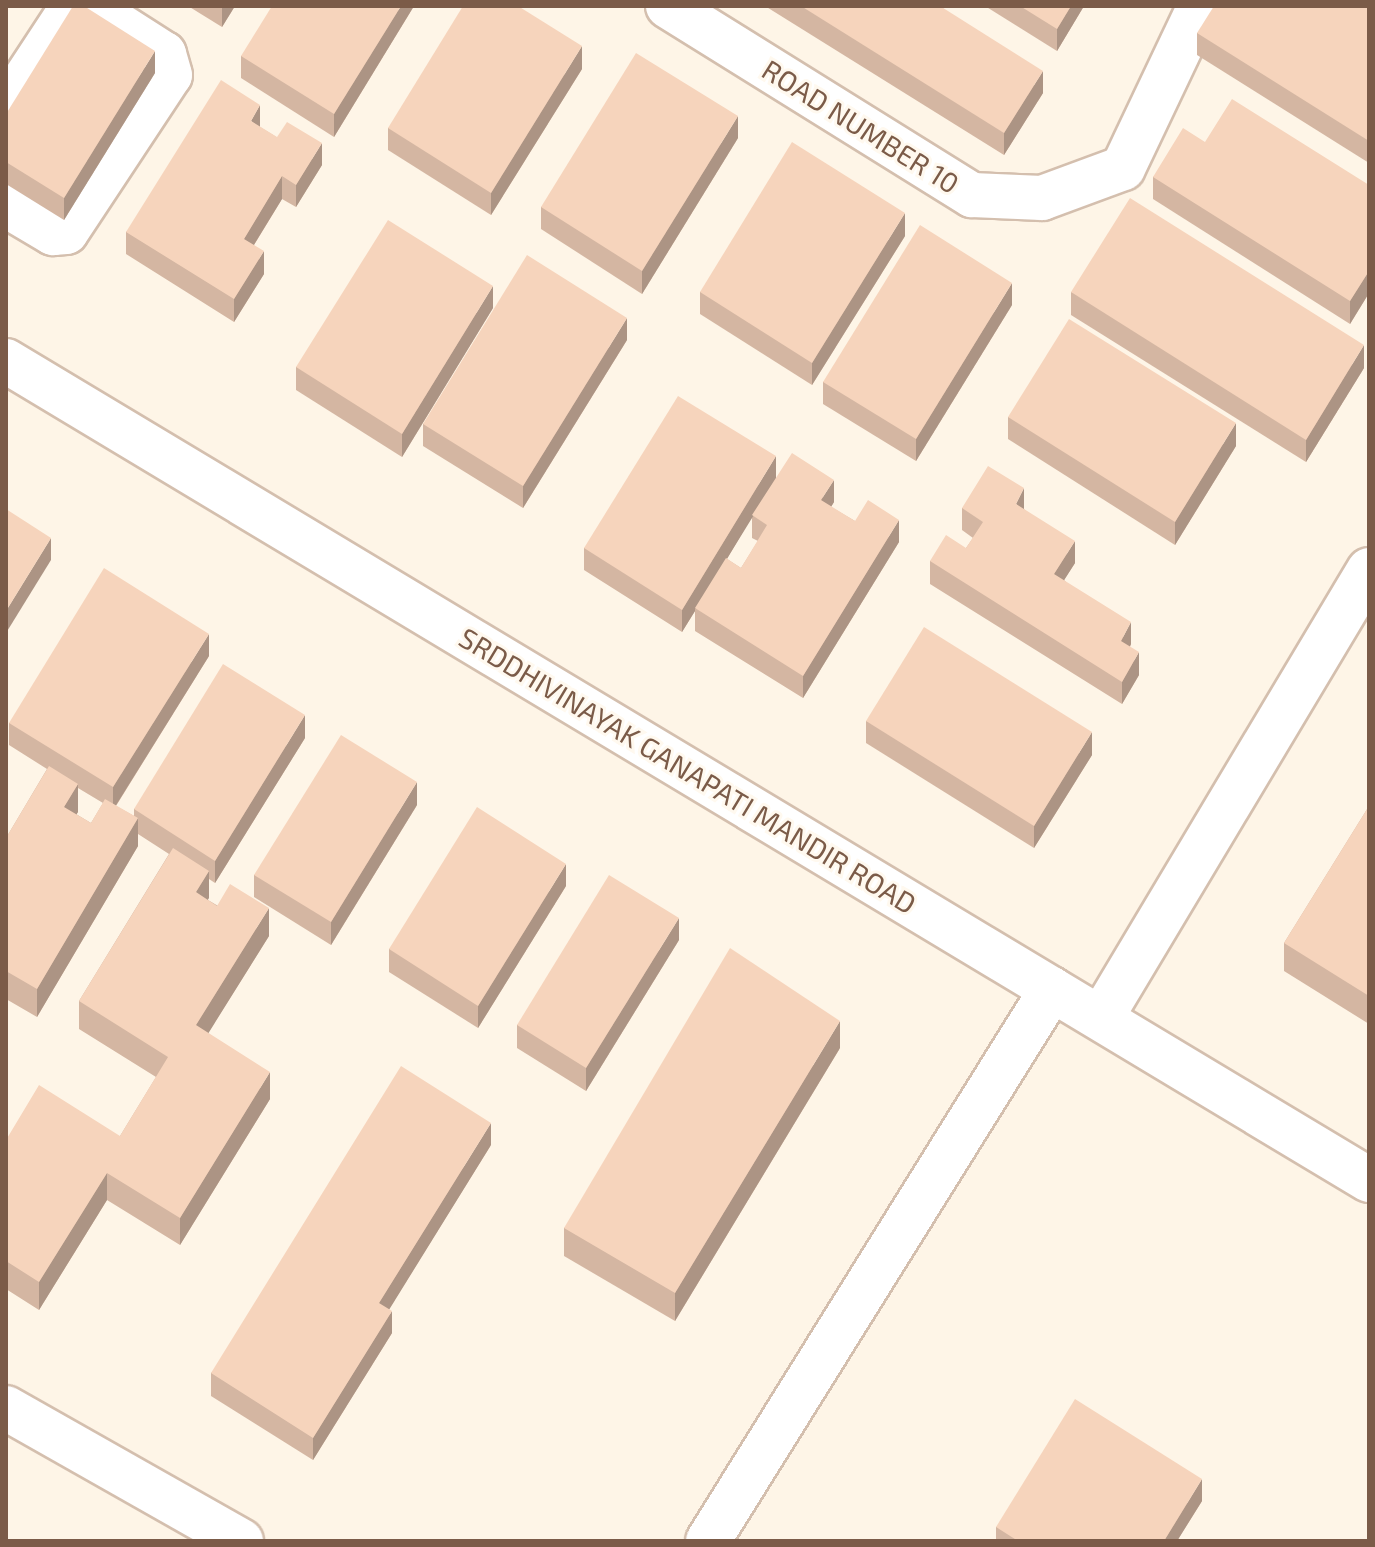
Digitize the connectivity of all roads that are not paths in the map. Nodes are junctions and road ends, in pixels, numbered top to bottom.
1 (73, 6) edge
2 (89, 6) edge
3 (668, 6) edge
4 (1200, 6) edge
5 (6, 108) edge
6 (6, 205) edge
7 (6, 361) edge
8 (1369, 570) edge
9 (1052, 989) junction
10 (1101, 1018) junction
11 (1369, 1180) edge
12 (6, 1408) edge
13 (241, 1541) edge
14 (708, 1541) edge

1 - 5 street
2 - 6 street
3 - 4 street, ROAD NUMBER 10
7 - 9 street, SRDDHIVINAYAK GANAPATI MANDIR ROAD
8 - 10 street
9 - 10 street, SRDDHIVINAYAK GANAPATI MANDIR ROAD
9 - 14 street
10 - 11 street, SRDDHIVINAYAK GANAPATI MANDIR ROAD
12 - 13 street

